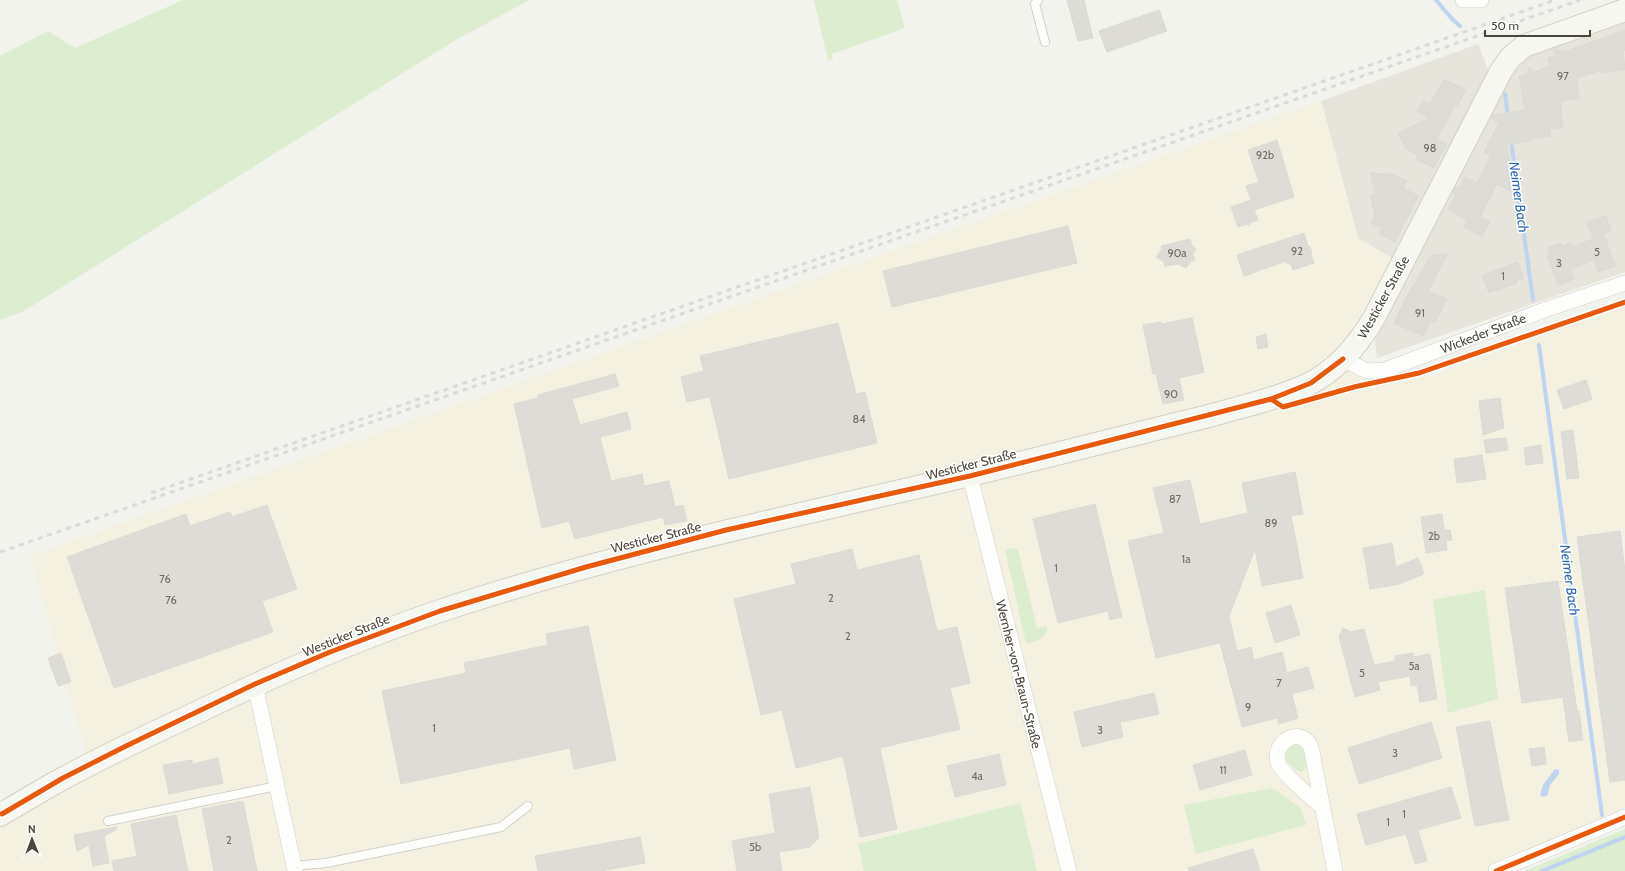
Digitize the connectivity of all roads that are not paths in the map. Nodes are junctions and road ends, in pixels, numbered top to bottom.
1 (1038, 0) edge
2 (1463, 0) edge
3 (1481, 0) edge
4 (1625, 10) edge
5 (1045, 42) dead end
6 (1625, 283) edge
7 (1343, 360) junction
8 (970, 476) junction
9 (255, 684) junction
10 (277, 786) junction
11 (528, 806) dead end
12 (1323, 808) dead end
13 (0, 815) edge
14 (1625, 817) edge
15 (108, 821) dead end
16 (294, 868) edge
17 (1069, 871) edge
18 (1335, 871) edge
19 (1496, 871) edge

1 - 5 lane
2 - 3 street
4 - 7 main road, Westicker Straße
6 - 7 street, Wickeder Straße
7 - 8 main road, Westicker Straße
8 - 9 main road, Westicker Straße
8 - 17 street, Wernher-von-Braun-Straße
9 - 10 street
9 - 13 main road, Westicker Straße
10 - 15 lane
10 - 16 street
11 - 16 lane
12 - 18 street
14 - 19 street

